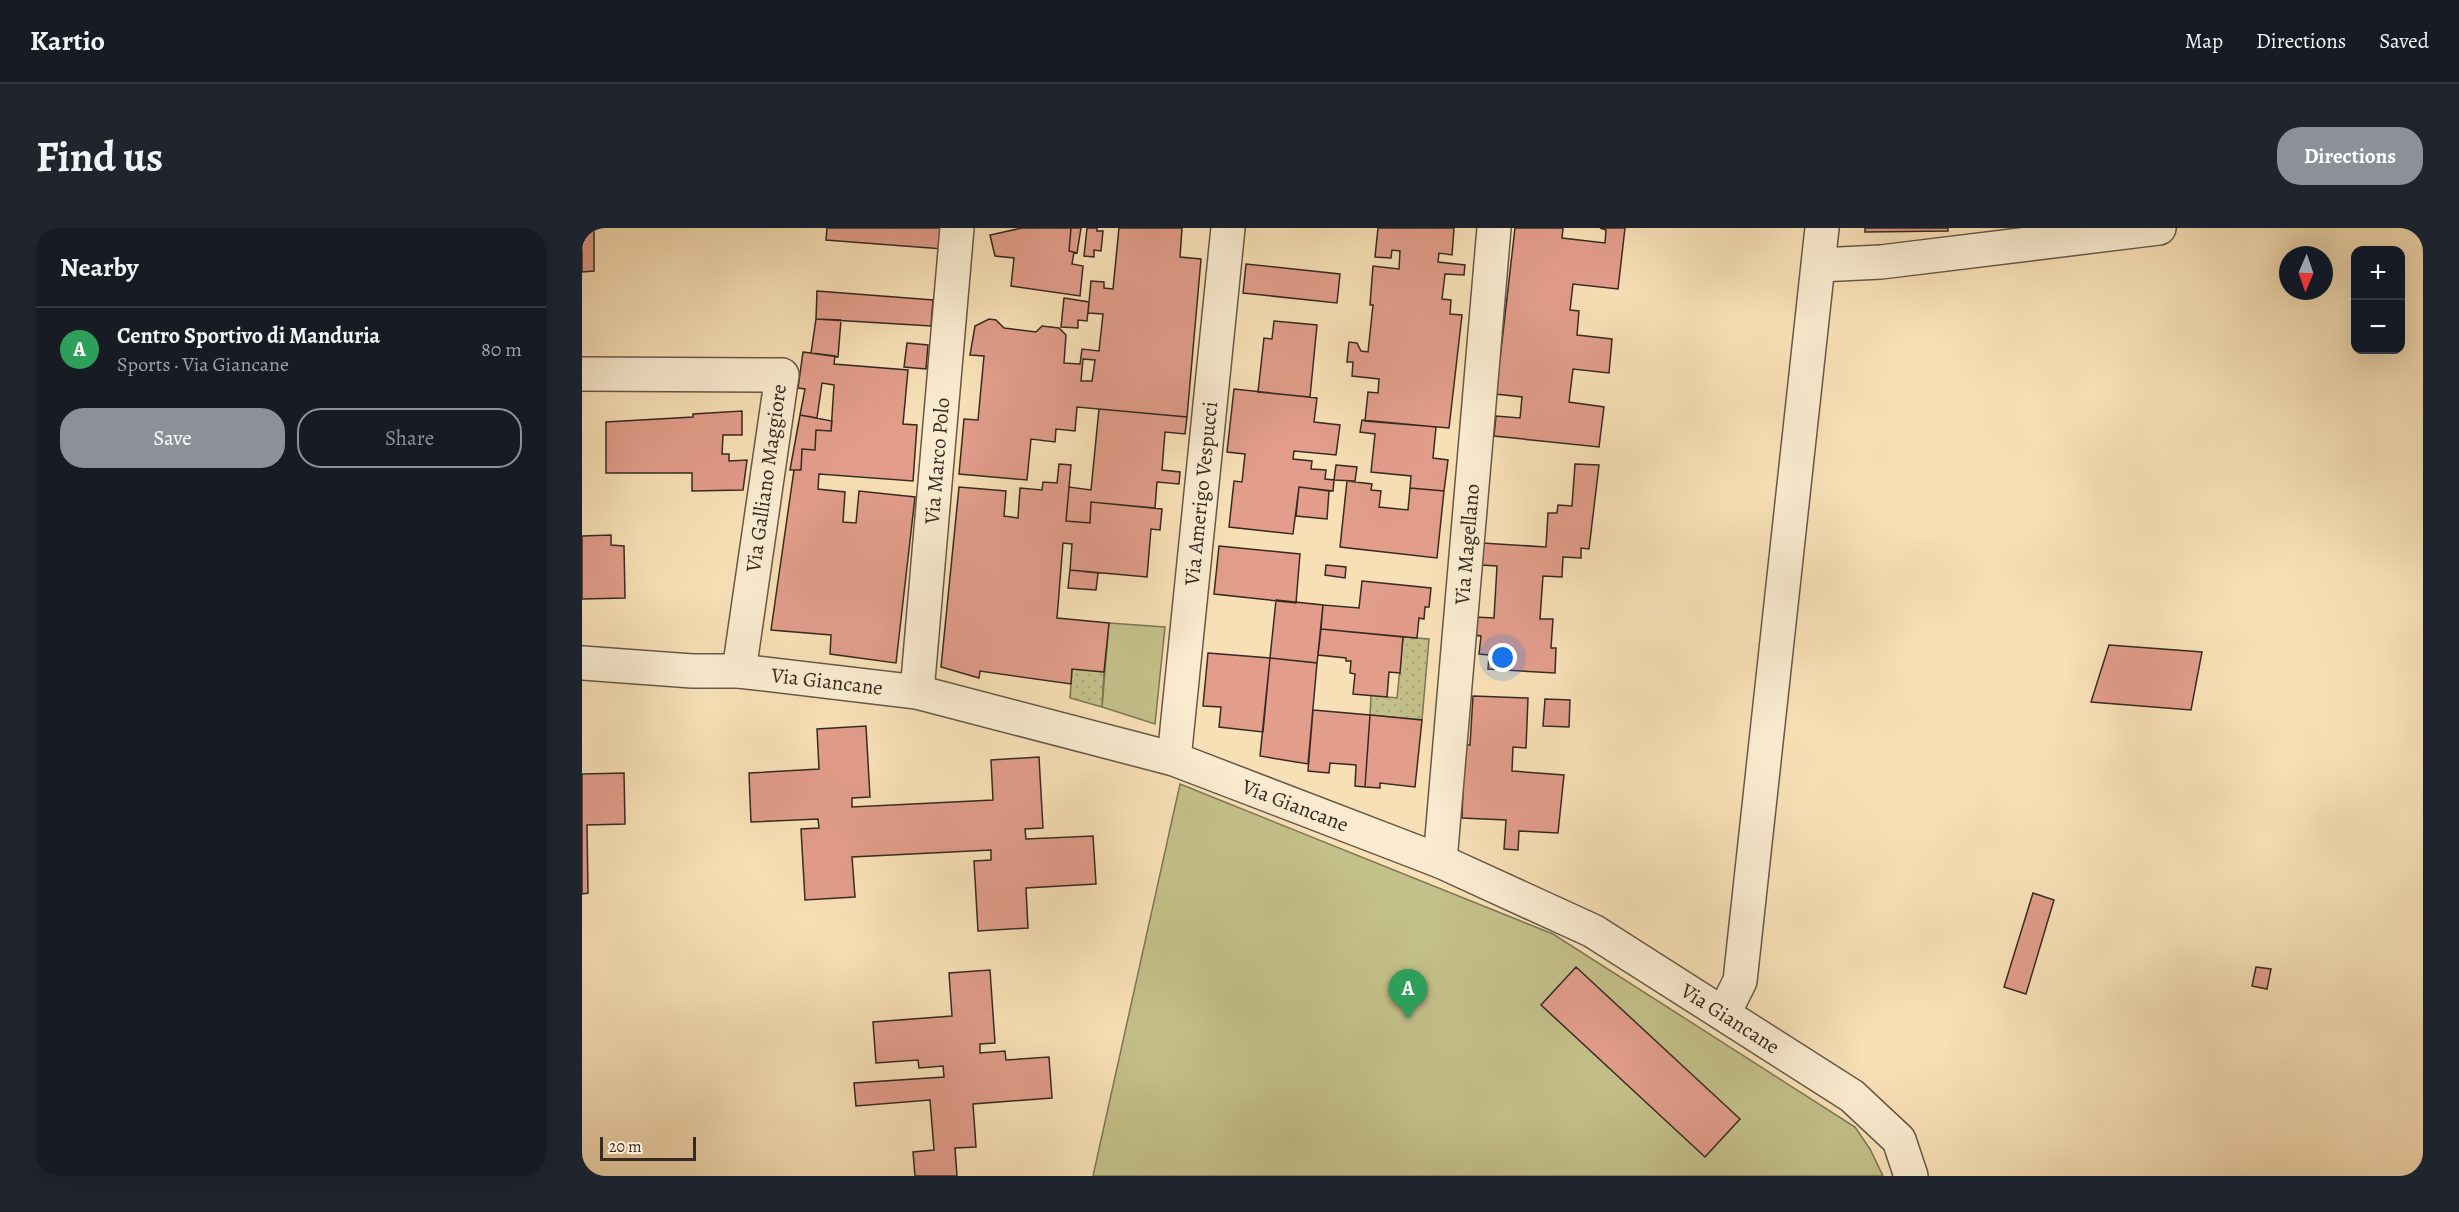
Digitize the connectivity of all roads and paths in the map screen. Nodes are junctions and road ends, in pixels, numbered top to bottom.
1 (957, 228) edge
2 (1228, 228) edge
3 (1494, 228) edge
4 (1822, 228) edge
5 (2159, 228) edge
6 (1819, 265) junction
7 (582, 374) edge
8 (582, 663) edge
9 (740, 671) junction
10 (918, 692) junction
11 (1174, 759) junction
12 (1440, 861) junction
13 (1724, 1013) junction
14 (1911, 1176) edge

1 - 10 street, Via Marco Polo
2 - 11 street, Via Amerigo Vespucci
3 - 12 street, Via Magellano
4 - 6 street
5 - 6 street
6 - 13 street
7 - 9 street, Via Galliano Maggiore
8 - 9 street, Via Giancane
9 - 10 street, Via Giancane
10 - 11 street, Via Giancane
11 - 12 street, Via Giancane
12 - 13 street, Via Giancane
13 - 14 street, Via Giancane

